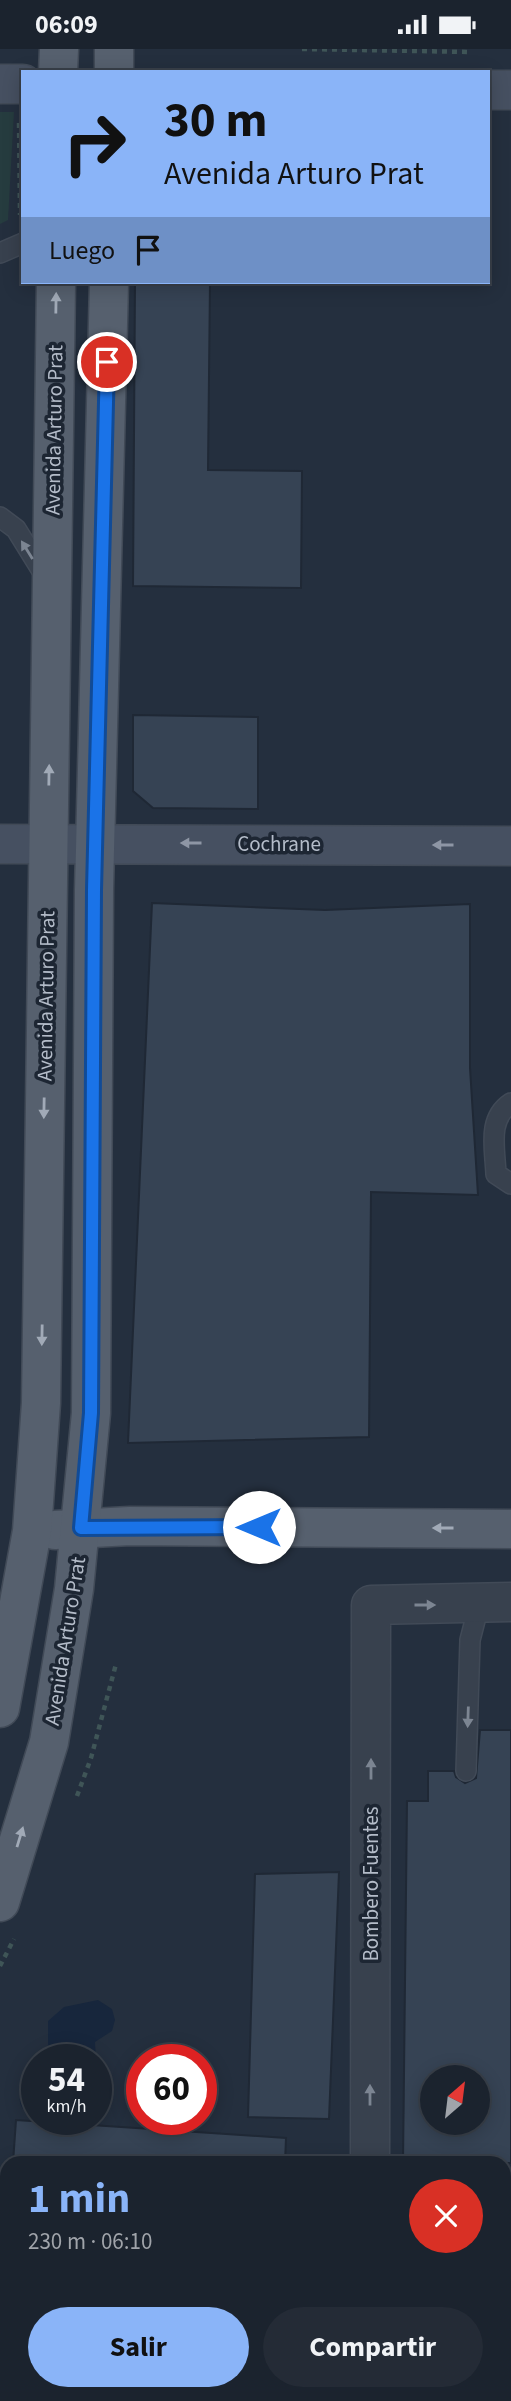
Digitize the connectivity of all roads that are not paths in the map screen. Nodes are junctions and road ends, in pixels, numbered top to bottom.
1 (59, 49) edge
2 (114, 49) edge
3 (58, 70) edge
4 (114, 70) edge
5 (490, 74) edge
6 (0, 84) edge
7 (21, 84) edge
8 (511, 90) edge
9 (21, 244) edge
10 (0, 253) edge
11 (56, 284) edge
12 (109, 284) edge
13 (0, 517) edge
14 (51, 586) junction
15 (95, 842) junction
16 (48, 843) junction
17 (0, 844) edge
18 (511, 846) edge
19 (511, 1103) edge
20 (511, 1184) edge
21 (81, 1528) junction
22 (511, 1529) edge
23 (32, 1531) junction
24 (495, 1604) edge
25 (0, 1708) edge
26 (466, 1771) dead end
27 (0, 1902) edge
28 (370, 2156) edge

1 - 3 main road
2 - 4 main road
5 - 8 street
6 - 7 street
9 - 10 lane
14 -> 11 main road, Avenida Arturo Prat
12 - 15 main road, Avenida Arturo Prat
14 -> 13 lane
16 -> 14 main road, Avenida Arturo Prat
15 - 16 street, Cochrane
18 -> 15 street, Cochrane
15 - 21 main road, Avenida Arturo Prat
16 - 17 street, Cochrane
16 -> 23 main road, Avenida Arturo Prat
19 - 20 lane
22 -> 21 main road
21 - 23 main road
27 -> 21 main road, Avenida Arturo Prat
23 - 25 main road, Avenida Arturo Prat
24 -> 26 lane
28 -> 24 street, Bombero Fuentes

